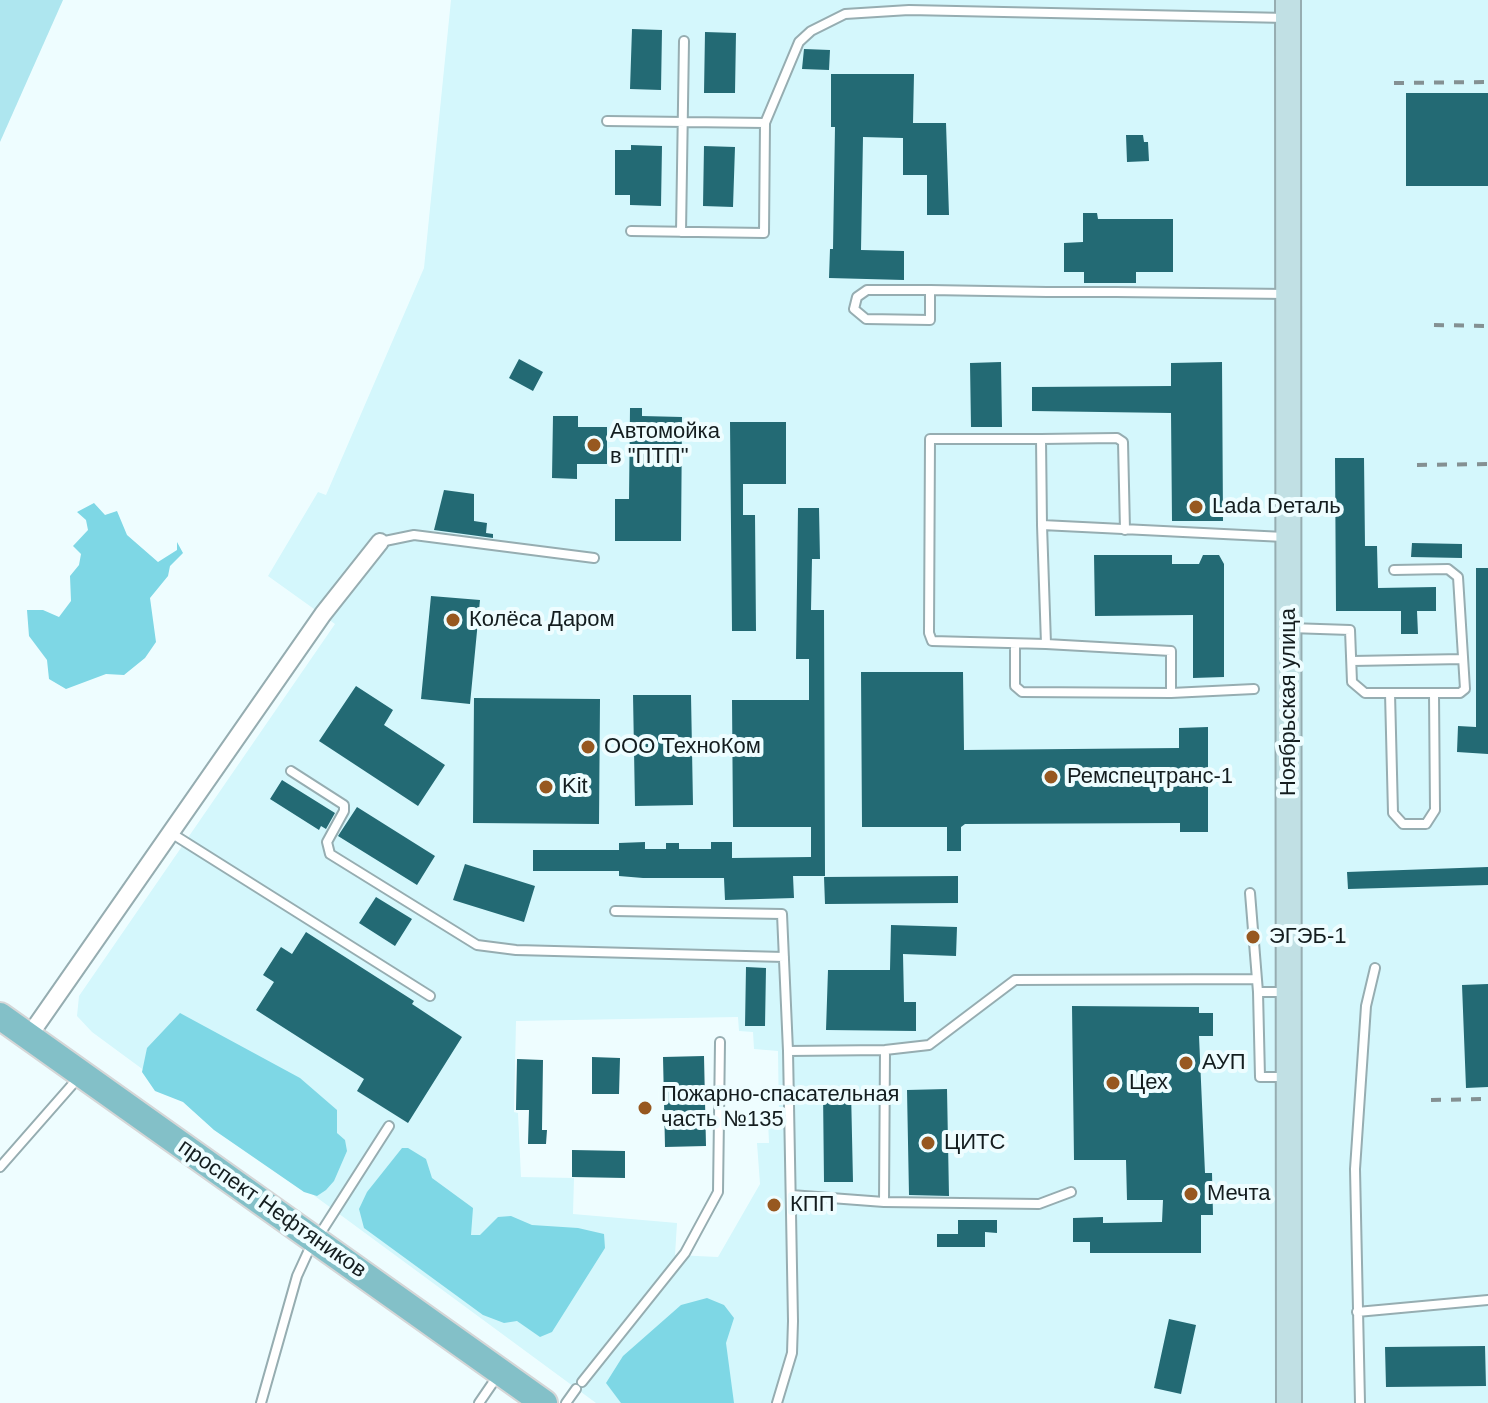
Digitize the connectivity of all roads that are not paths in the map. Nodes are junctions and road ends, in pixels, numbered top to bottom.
1 (909, 5) edge
2 (1288, 9) edge
3 (684, 41) dead end
4 (607, 121) dead end
5 (683, 122) junction
6 (765, 123) junction
7 (631, 231) dead end
8 (681, 232) junction
9 (930, 290) junction
10 (1288, 294) junction
11 (1041, 439) junction
12 (1042, 525) junction
13 (1125, 530) junction
14 (1289, 537) junction
15 (380, 542) joint
16 (594, 558) dead end
17 (1394, 570) dead end
18 (1289, 628) junction
19 (1015, 644) junction
20 (1046, 644) junction
21 (1463, 659) junction
22 (1352, 661) junction
23 (1254, 689) dead end
24 (1171, 693) junction
25 (1390, 693) junction
26 (1434, 694) junction
27 (291, 771) dead end
28 (171, 833) junction
29 (1250, 893) dead end
30 (615, 911) dead end
31 (784, 957) junction
32 (1375, 968) dead end
33 (1254, 979) junction
34 (1258, 992) junction
35 (1290, 992) junction
36 (430, 996) dead end
37 (0, 1016) edge
38 (17, 1040) edge
39 (720, 1042) dead end
40 (885, 1050) junction
41 (788, 1051) junction
42 (1291, 1077) junction
43 (76, 1079) junction
44 (389, 1126) dead end
45 (0, 1167) edge
46 (1071, 1192) dead end
47 (791, 1195) junction
48 (884, 1202) junction
49 (312, 1246) junction
50 (1488, 1300) edge
51 (1357, 1312) junction
52 (485, 1393) edge
53 (263, 1402) edge
54 (519, 1403) edge
55 (544, 1403) edge
56 (566, 1403) edge
57 (777, 1403) edge
58 (1289, 1403) edge
59 (1360, 1403) edge

1 - 2 lane
1 - 6 lane
2 - 10 main road, Ноябрьская улица
3 - 5 lane
4 - 5 lane
5 - 6 lane
5 - 8 lane
6 - 8 lane
7 - 8 lane
9 - 9 lane
9 - 10 lane
10 - 14 main road, Ноябрьская улица
11 - 12 lane
11 - 13 lane
11 - 19 lane
12 - 13 lane
12 - 20 lane
13 - 14 lane
14 - 18 main road, Ноябрьская улица
15 - 16 lane
15 - 28 street
17 - 21 lane
18 - 22 lane
18 - 35 main road, Ноябрьская улица
19 - 20 lane
19 - 24 lane
20 - 24 lane
21 - 22 lane
21 - 26 lane
22 - 25 lane
23 - 24 lane
25 - 26 lane
25 - 26 lane
27 - 31 lane
28 - 36 lane
28 - 38 street
29 - 33 lane
30 - 31 lane
31 - 41 lane
32 - 51 lane
33 - 34 lane
33 - 40 lane
34 - 35 lane
34 - 42 lane
35 - 42 main road, Ноябрьская улица
37 - 38 main road, проспект Нефтяников
38 - 43 main road, проспект Нефтяников
39 - 56 lane
40 - 41 lane
40 - 48 lane
41 - 47 lane
42 - 58 main road, Ноябрьская улица
43 - 45 lane
43 - 49 main road, проспект Нефтяников
44 - 49 lane
46 - 48 lane
47 - 48 lane
47 - 57 lane
49 - 52 main road, проспект Нефтяников
49 - 53 lane
49 - 55 main road, проспект Нефтяников
50 - 51 lane
51 - 59 lane
52 - 54 main road, проспект Нефтяников

